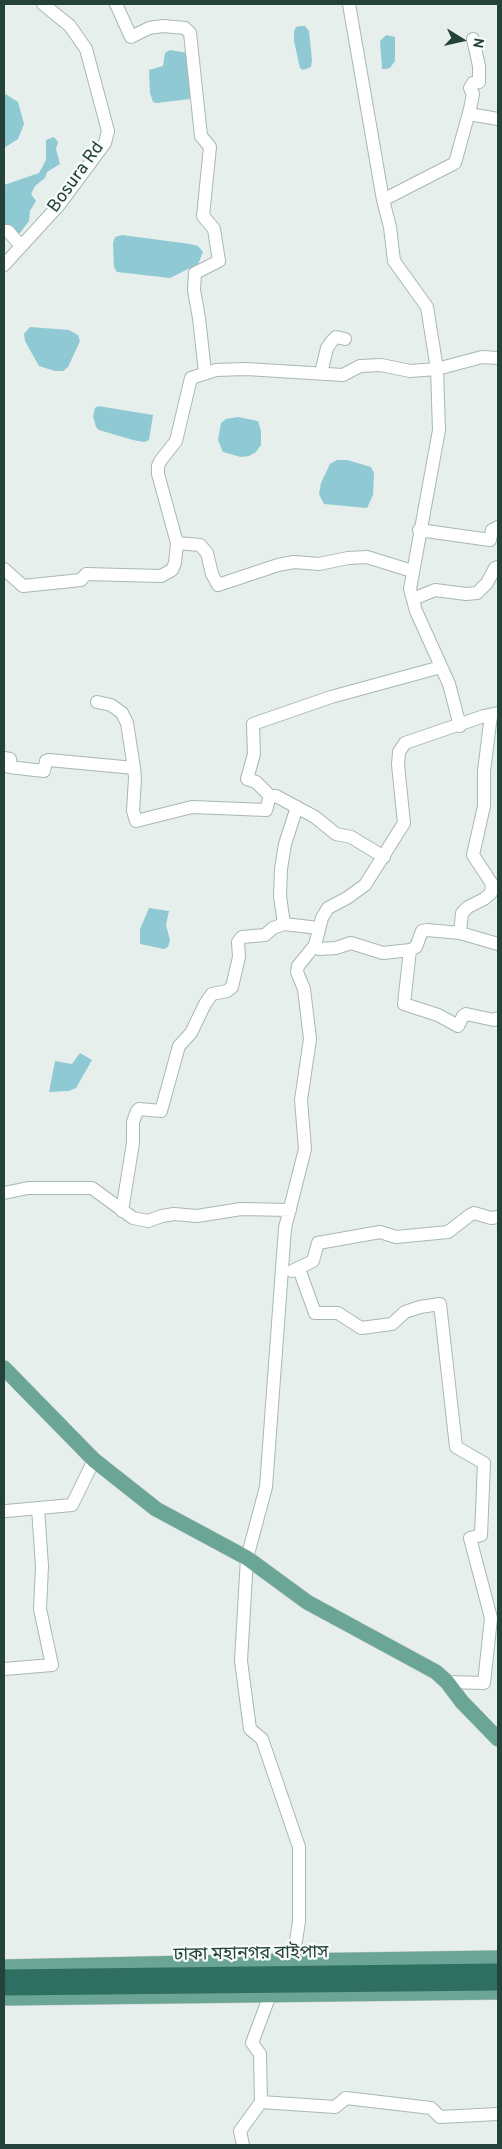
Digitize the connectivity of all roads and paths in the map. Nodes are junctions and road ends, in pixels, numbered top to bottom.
1 (44, 4) edge
2 (116, 4) edge
3 (349, 4) edge
4 (473, 40) dead end
5 (469, 114) junction
6 (498, 119) edge
7 (383, 200) junction
8 (4, 231) edge
9 (22, 246) junction
10 (4, 265) edge
11 (345, 339) dead end
12 (498, 358) edge
13 (437, 369) junction
14 (205, 372) junction
15 (321, 373) junction
16 (498, 526) edge
17 (419, 530) junction
18 (177, 543) junction
19 (498, 567) edge
20 (4, 569) edge
21 (412, 571) junction
22 (413, 599) junction
23 (441, 667) junction
24 (97, 702) dead end
25 (495, 714) edge
26 (460, 726) junction
27 (4, 758) edge
28 (134, 768) junction
29 (270, 796) junction
30 (296, 807) junction
31 (384, 857) junction
32 (284, 924) junction
33 (319, 928) junction
34 (460, 933) junction
35 (498, 944) edge
36 (315, 945) junction
37 (410, 950) junction
38 (498, 1018) edge
39 (4, 1193) edge
40 (290, 1210) junction
41 (122, 1211) junction
42 (498, 1217) edge
43 (299, 1269) junction
44 (283, 1275) junction
45 (4, 1368) edge
46 (94, 1460) junction
47 (38, 1508) junction
48 (6, 1511) dead end
49 (247, 1558) junction
50 (4, 1669) edge
51 (447, 1682) junction
52 (498, 1739) edge
53 (498, 1958) edge
54 (287, 1961) junction
55 (4, 1967) edge
56 (498, 1971) edge
57 (4, 1977) edge
58 (498, 1983) edge
59 (4, 1988) edge
60 (498, 1992) edge
61 (270, 1995) junction
62 (4, 1998) edge
63 (261, 2102) junction
64 (498, 2114) edge
65 (243, 2145) edge

1 - 9 street, Bosura Rd
2 - 14 street
3 - 7 street
4 - 5 street
5 - 6 street
5 - 7 street
7 - 13 street
8 - 9 street
9 - 10 street, Bosura Rd
11 - 15 street
12 - 13 street
13 - 15 street
13 - 17 street
14 - 15 street
14 - 18 street
16 - 17 street
17 - 21 street
18 - 20 street
18 - 21 street
19 - 22 street
21 - 22 street
22 - 23 street
23 - 26 street
23 - 29 street
24 - 28 street
25 - 26 street
25 - 34 street
26 - 31 street
27 - 28 street
28 - 29 street
29 - 30 street
30 - 31 street
30 - 32 street
31 - 33 street
32 - 33 street
32 - 41 street
33 - 36 street
34 - 35 street
34 - 37 street
36 - 37 street
36 - 40 street
37 - 38 street
39 - 41 street
40 - 41 street
40 - 44 street
42 - 43 street
43 - 44 street
43 - 51 street
44 - 49 street
45 - 46 main road
46 - 47 street
46 - 49 main road
47 - 48 street
47 - 50 street
49 - 51 main road
49 - 54 street
51 - 52 main road
53 - 54 main road
54 - 55 main road
56 - 57 highway, ঢাকা মহানগর বাইপাস
58 - 59 highway
60 - 61 main road
61 - 62 main road
61 - 63 street
63 - 64 street
63 - 65 street

